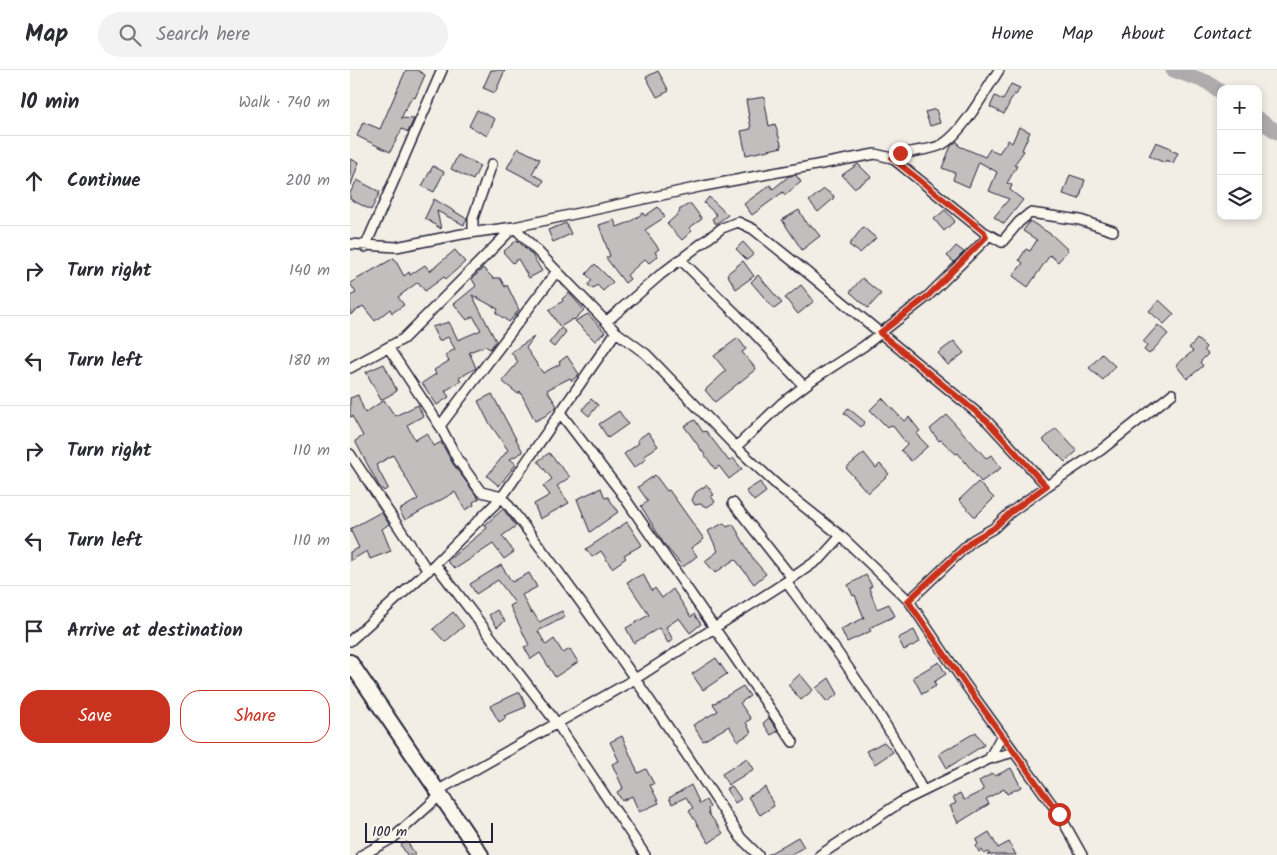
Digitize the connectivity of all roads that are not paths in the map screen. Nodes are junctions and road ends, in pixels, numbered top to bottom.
1 (442, 70) edge
2 (999, 70) edge
3 (892, 158) junction
4 (492, 164) dead end
5 (514, 227) junction
6 (1113, 231) dead end
7 (473, 232) junction
8 (986, 233) junction
9 (350, 244) edge
10 (365, 247) junction
11 (682, 261) junction
12 (556, 271) junction
13 (606, 322) junction
14 (616, 332) junction
15 (880, 333) junction
16 (388, 347) junction
17 (350, 368) edge
18 (804, 386) junction
19 (1172, 394) dead end
20 (561, 414) junction
21 (440, 426) junction
22 (736, 447) junction
23 (350, 454) edge
24 (1046, 486) junction
25 (502, 497) junction
26 (733, 503) dead end
27 (841, 536) junction
28 (435, 564) junction
29 (428, 570) junction
30 (789, 580) junction
31 (908, 601) junction
32 (713, 628) junction
33 (350, 641) edge
34 (350, 662) edge
35 (350, 675) edge
36 (635, 679) junction
37 (556, 722) junction
38 (1002, 736) junction
39 (793, 742) dead end
40 (1014, 752) junction
41 (989, 758) junction
42 (924, 791) junction
43 (436, 795) junction
44 (362, 855) edge
45 (473, 855) edge
46 (481, 855) edge
47 (645, 855) edge
48 (758, 855) edge
49 (820, 855) edge
50 (1082, 855) edge

1 - 10 street
2 - 3 street
3 - 5 street
3 - 8 street
4 - 7 street
5 - 7 street
5 - 12 street
5 - 16 street
6 - 8 street
7 - 10 street
8 - 15 street
9 - 10 street
11 - 13 street
11 - 15 street
11 - 18 street
12 - 13 street
12 - 21 street
13 - 14 street
14 - 20 street
14 - 22 street
15 - 18 street
15 - 24 street
16 - 17 street
16 - 21 street
18 - 22 street
19 - 24 street
20 - 25 street
20 - 32 street
21 - 25 street
22 - 27 street
23 - 29 street
24 - 31 street
25 - 28 street
25 - 36 street
26 - 30 street
27 - 30 street
27 - 31 street
28 - 29 street
28 - 37 street
29 - 33 street
30 - 32 street
30 - 42 street
31 - 38 street
32 - 36 street
32 - 39 street
34 - 43 main road
35 - 43 main road
36 - 37 street
36 - 48 street
37 - 43 street
37 - 47 street
38 - 40 street
38 - 41 street
40 - 41 street
40 - 50 street
41 - 42 street
42 - 49 street
43 - 44 street
43 - 45 main road
43 - 46 main road

